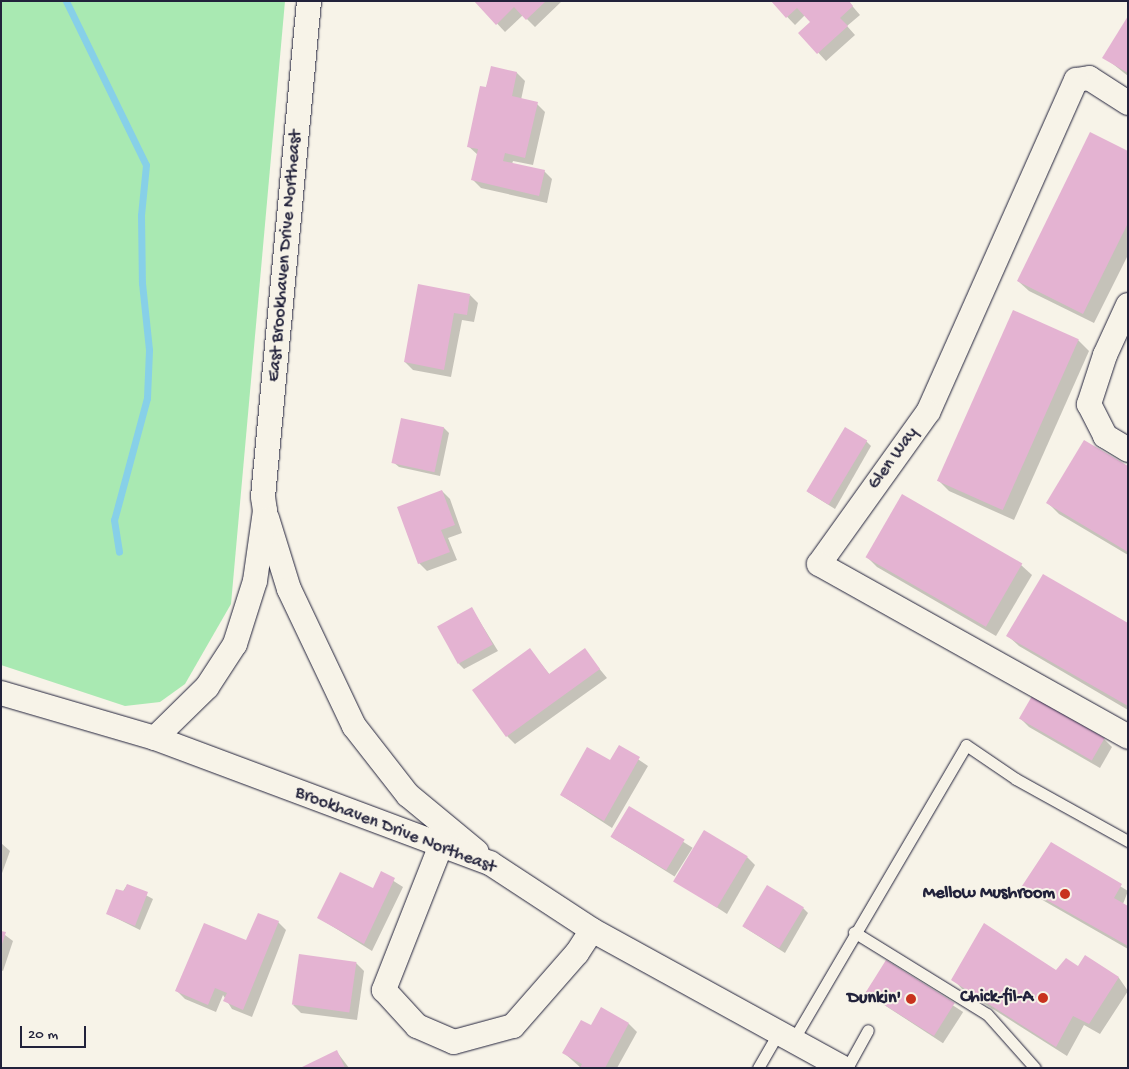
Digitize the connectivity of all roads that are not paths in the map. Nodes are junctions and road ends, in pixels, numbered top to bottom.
1 (309, 1) edge
2 (1128, 103) edge
3 (1128, 305) edge
4 (1128, 450) edge
5 (265, 511) junction
6 (1, 693) edge
7 (1128, 737) edge
8 (155, 738) junction
9 (1128, 841) edge
10 (441, 845) junction
11 (490, 863) junction
12 (592, 930) junction
13 (854, 932) junction
14 (868, 1030) dead end
15 (785, 1038) junction
16 (758, 1068) edge
17 (845, 1068) edge
18 (1035, 1068) edge

1 - 5 street, East Brookhaven Drive Northeast
2 - 7 street, Glen Way
3 - 4 street
5 - 8 street, East Brookhaven Drive Northeast
5 - 11 street, East Brookhaven Drive Northeast
6 - 8 street, Brookhaven Drive Northeast
8 - 10 street, Brookhaven Drive Northeast
9 - 13 lane
10 - 11 street, Brookhaven Drive Northeast
10 - 12 street
11 - 12 street, Brookhaven Drive Northeast
12 - 15 street, Brookhaven Drive Northeast
13 - 15 lane
13 - 18 lane
14 - 17 lane
15 - 16 lane
15 - 17 street, Brookhaven Drive Northeast

